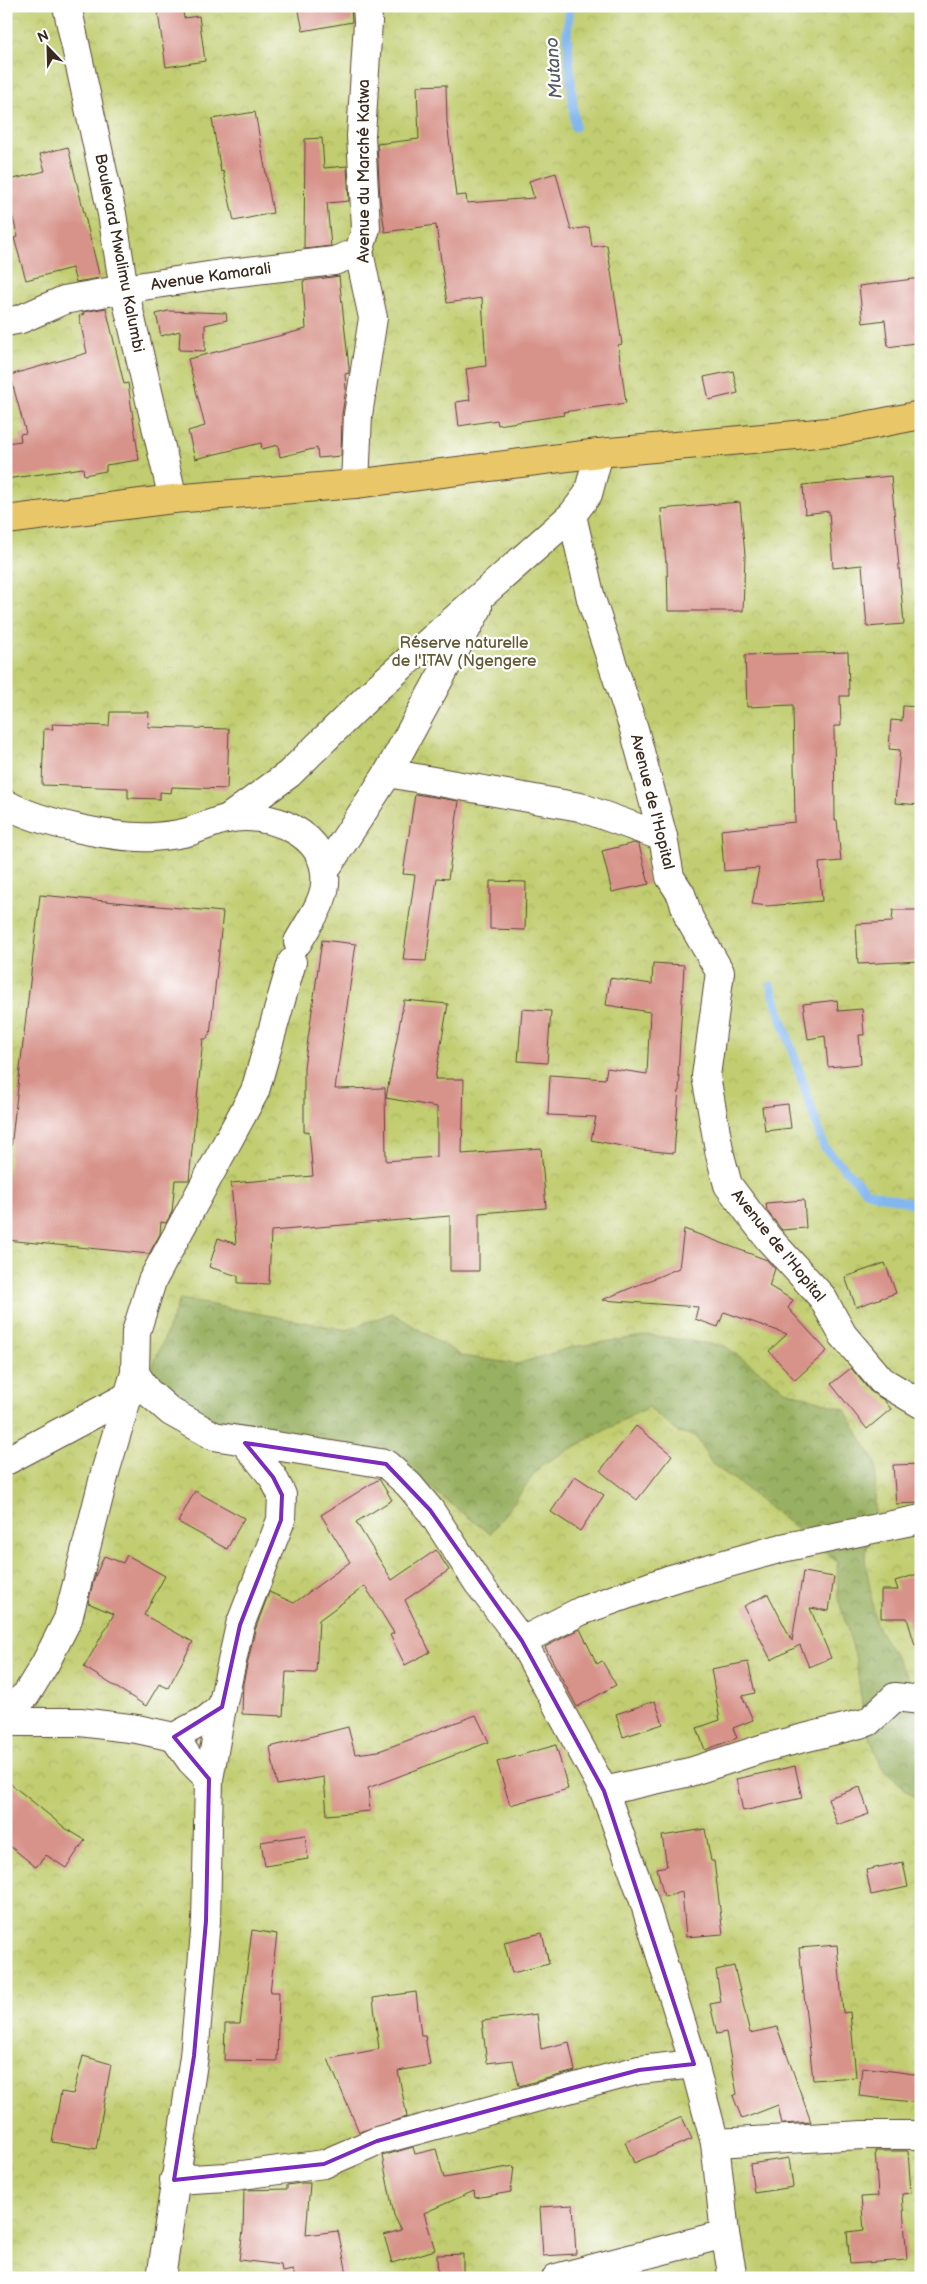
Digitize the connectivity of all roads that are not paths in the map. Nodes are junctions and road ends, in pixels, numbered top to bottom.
1 (67, 6) edge
2 (367, 6) edge
3 (360, 252) junction
4 (124, 288) junction
5 (6, 322) edge
6 (921, 415) edge
7 (599, 454) junction
8 (355, 484) junction
9 (173, 499) junction
10 (572, 515) junction
11 (6, 520) edge
12 (489, 589) junction
13 (388, 773) junction
14 (6, 804) edge
15 (227, 819) junction
16 (663, 837) junction
17 (326, 870) junction
18 (132, 1384) junction
19 (921, 1404) edge
20 (245, 1442) junction
21 (6, 1461) edge
22 (921, 1519) edge
23 (522, 1641) junction
24 (921, 1700) edge
25 (222, 1708) junction
26 (6, 1711) edge
27 (6, 1722) edge
28 (174, 1737) junction
29 (210, 1779) junction
30 (604, 1791) junction
31 (694, 2064) junction
32 (921, 2135) edge
33 (715, 2143) junction
34 (174, 2180) junction
35 (724, 2234) junction
36 (161, 2278) edge
37 (556, 2278) edge
38 (733, 2278) edge

1 - 4 street, Boulevard Mwalimu Kalumbi
2 - 3 street, Avenue du Marché Katwa
3 - 4 street, Avenue Kamarali
3 - 8 street, Avenue du Marché Katwa
4 - 5 street, Avenue Kamarali
4 - 9 street, Boulevard Mwalimu Kalumbi
6 - 7 main road
7 - 8 main road
7 - 10 street
8 - 9 main road
9 - 11 main road
10 - 12 street
10 - 16 street, Avenue de l'Hopital
12 - 13 street
12 - 15 street
13 - 16 street
13 - 17 street
14 - 15 street
15 - 17 street
16 - 19 street, Avenue de l'Hopital
17 - 18 street
18 - 20 street
18 - 21 street
18 - 26 street
20 - 23 street
20 - 25 street
22 - 23 street
23 - 30 street
24 - 30 street
25 - 28 street
25 - 29 street
27 - 28 street
28 - 29 street
29 - 34 street
30 - 31 street
31 - 33 street
31 - 34 street
32 - 33 street
33 - 35 street
34 - 36 street
35 - 37 street
35 - 38 street

